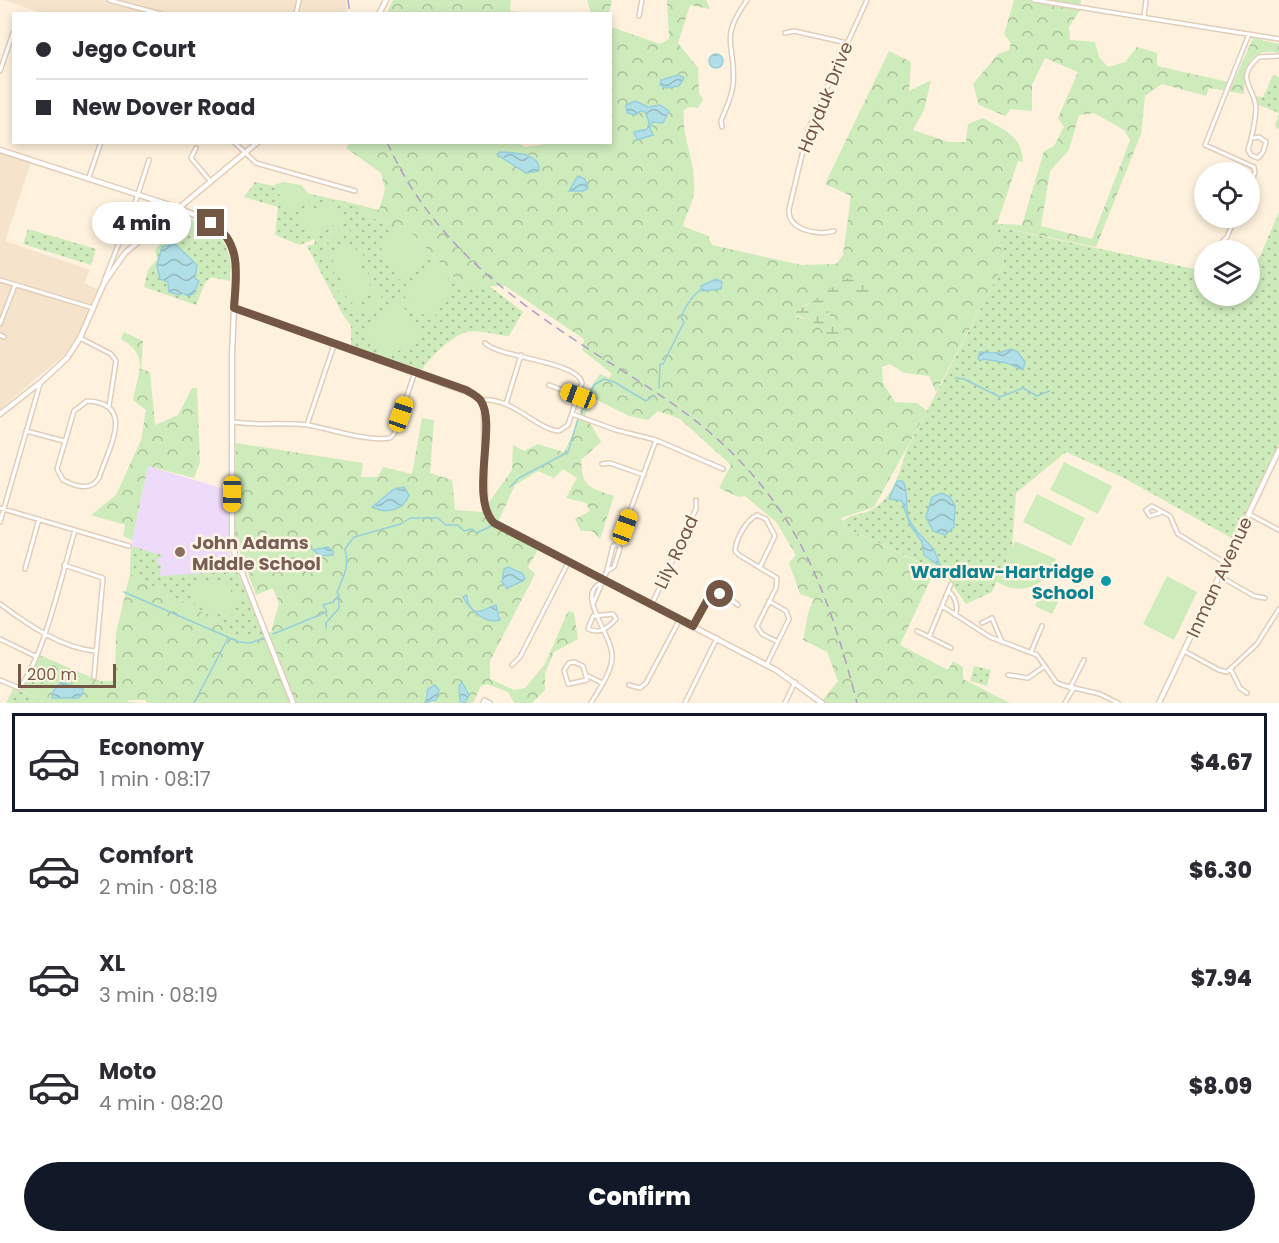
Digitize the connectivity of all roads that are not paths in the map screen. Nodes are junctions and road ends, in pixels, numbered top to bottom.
1 (109, 0) edge
2 (642, 0) edge
3 (747, 0) edge
4 (867, 0) edge
5 (1034, 0) edge
6 (1146, 0) edge
7 (154, 12) edge
8 (639, 16) dead end
9 (1144, 17) junction
10 (785, 33) dead end
11 (1249, 34) junction
12 (12, 36) edge
13 (1279, 39) edge
14 (847, 43) junction
15 (1279, 56) edge
16 (0, 70) edge
17 (722, 127) dead end
18 (1254, 138) junction
19 (99, 144) edge
20 (236, 144) edge
21 (256, 144) edge
22 (196, 148) dead end
23 (0, 150) edge
24 (245, 154) junction
25 (149, 160) dead end
26 (1243, 162) edge
27 (88, 177) junction
28 (211, 182) junction
29 (354, 192) dead end
30 (138, 194) junction
31 (150, 198) junction
32 (179, 208) junction
33 (154, 228) junction
34 (834, 231) dead end
35 (0, 280) edge
36 (104, 283) junction
37 (15, 285) junction
38 (93, 308) junction
39 (234, 308) junction
40 (0, 324) edge
41 (80, 338) junction
42 (485, 343) dead end
43 (334, 344) junction
44 (521, 355) junction
45 (415, 372) junction
46 (41, 382) junction
47 (549, 385) dead end
48 (578, 396) junction
49 (480, 400) junction
50 (506, 404) junction
51 (109, 406) junction
52 (0, 414) edge
53 (572, 414) junction
54 (234, 422) junction
55 (307, 425) junction
56 (26, 431) junction
57 (656, 440) junction
58 (64, 441) junction
59 (1279, 450) edge
60 (602, 464) dead end
61 (723, 469) dead end
62 (644, 475) junction
63 (696, 500) dead end
64 (2, 508) edge
65 (1160, 513) dead end
66 (1249, 514) junction
67 (39, 519) junction
68 (0, 522) edge
69 (75, 530) junction
70 (1279, 530) edge
71 (618, 544) junction
72 (129, 546) dead end
73 (569, 561) junction
74 (1227, 564) junction
75 (64, 565) junction
76 (760, 567) junction
77 (25, 569) dead end
78 (607, 571) junction
79 (1221, 577) junction
80 (602, 580) junction
81 (951, 584) dead end
82 (948, 591) junction
83 (1265, 598) dead end
84 (769, 601) junction
85 (0, 604) edge
86 (652, 604) junction
87 (738, 605) dead end
88 (942, 606) junction
89 (1279, 609) edge
90 (596, 615) junction
91 (955, 615) junction
92 (680, 619) junction
93 (982, 623) dead end
94 (693, 626) junction
95 (1042, 626) dead end
96 (605, 629) junction
97 (917, 632) dead end
98 (45, 633) junction
99 (929, 636) junction
100 (717, 638) junction
101 (0, 639) edge
102 (778, 642) junction
103 (1002, 642) junction
104 (951, 648) dead end
105 (95, 651) junction
106 (1184, 651) junction
107 (1031, 652) junction
108 (35, 656) junction
109 (1084, 660) dead end
110 (766, 664) junction
111 (512, 665) dead end
112 (1045, 666) junction
113 (1231, 670) junction
114 (1008, 675) dead end
115 (587, 676) junction
116 (94, 677) dead end
117 (0, 680) edge
118 (603, 682) junction
119 (795, 682) junction
120 (628, 685) dead end
121 (1071, 688) junction
122 (1247, 693) dead end
123 (293, 703) edge
124 (483, 703) edge
125 (490, 703) edge
126 (591, 703) edge
127 (685, 703) edge
128 (785, 703) edge
129 (822, 703) edge
130 (1065, 703) edge
131 (1118, 703) edge
132 (1159, 703) edge

1 - 7 street
2 - 8 street
3 - 17 street
4 - 14 street, Hayduk Drive
5 - 9 street
6 - 9 street
9 - 11 street
10 - 14 street
11 - 13 street
11 - 26 street
12 - 16 street
14 - 34 street, Hayduk Drive
15 - 18 street
18 - 18 street
19 - 27 street
20 - 24 street
21 - 24 street
22 - 28 street
23 - 27 street
24 - 28 street
24 - 29 street
25 - 30 street
27 - 30 street
28 - 32 street
30 - 31 street
30 - 36 street
31 - 32 street
31 - 33 street
32 - 33 street
32 - 39 street
33 - 36 street
35 - 37 street
36 - 38 street
37 - 38 street
37 - 40 street
38 - 41 street
39 - 43 street
39 - 54 street
41 - 46 street
41 - 51 street
42 - 44 street
43 - 45 street
43 - 55 street
44 - 48 street
44 - 50 street
45 - 49 street
45 - 55 street
46 - 52 street
46 - 56 street
47 - 48 street
48 - 53 street
49 - 50 street
49 - 73 street
50 - 53 street
51 - 58 street
51 - 58 street
53 - 57 street
54 - 55 street
54 - 123 street
56 - 58 street
56 - 64 street
57 - 61 street
57 - 62 street
59 - 66 street, Inman Avenue
60 - 62 street
62 - 71 street
63 - 86 street, Lily Road
64 - 67 street
64 - 68 street
65 - 74 street
66 - 70 street
66 - 74 street, Inman Avenue
67 - 69 street
67 - 77 street
69 - 72 street
69 - 75 street
71 - 78 street
71 - 78 street
73 - 80 street
73 - 111 street
74 - 79 street, Inman Avenue
75 - 98 street
75 - 105 street
76 - 76 street
76 - 84 street
78 - 80 street
79 - 83 street
79 - 106 street, Inman Avenue
80 - 86 street
80 - 90 street
81 - 82 street
82 - 88 street
82 - 91 street
84 - 102 street
84 - 102 street
85 - 98 street
86 - 92 street
87 - 94 street
88 - 91 street
88 - 99 street
89 - 113 street
90 - 96 street
90 - 96 street
90 - 96 street
91 - 103 street
92 - 94 street
92 - 120 street
93 - 103 street
94 - 100 street
95 - 107 street
96 - 118 street
97 - 99 street
98 - 105 street
98 - 108 street
99 - 104 street
100 - 110 street
100 - 127 street
101 - 108 street
102 - 110 street
103 - 107 street
105 - 116 street
106 - 113 street
106 - 132 street, Inman Avenue
107 - 112 street
108 - 117 street
109 - 121 street
110 - 119 street
112 - 114 street
112 - 121 street
113 - 122 street
115 - 115 street
115 - 118 street
118 - 126 street
119 - 128 street
119 - 129 street
121 - 130 street
121 - 131 street
124 - 125 street

